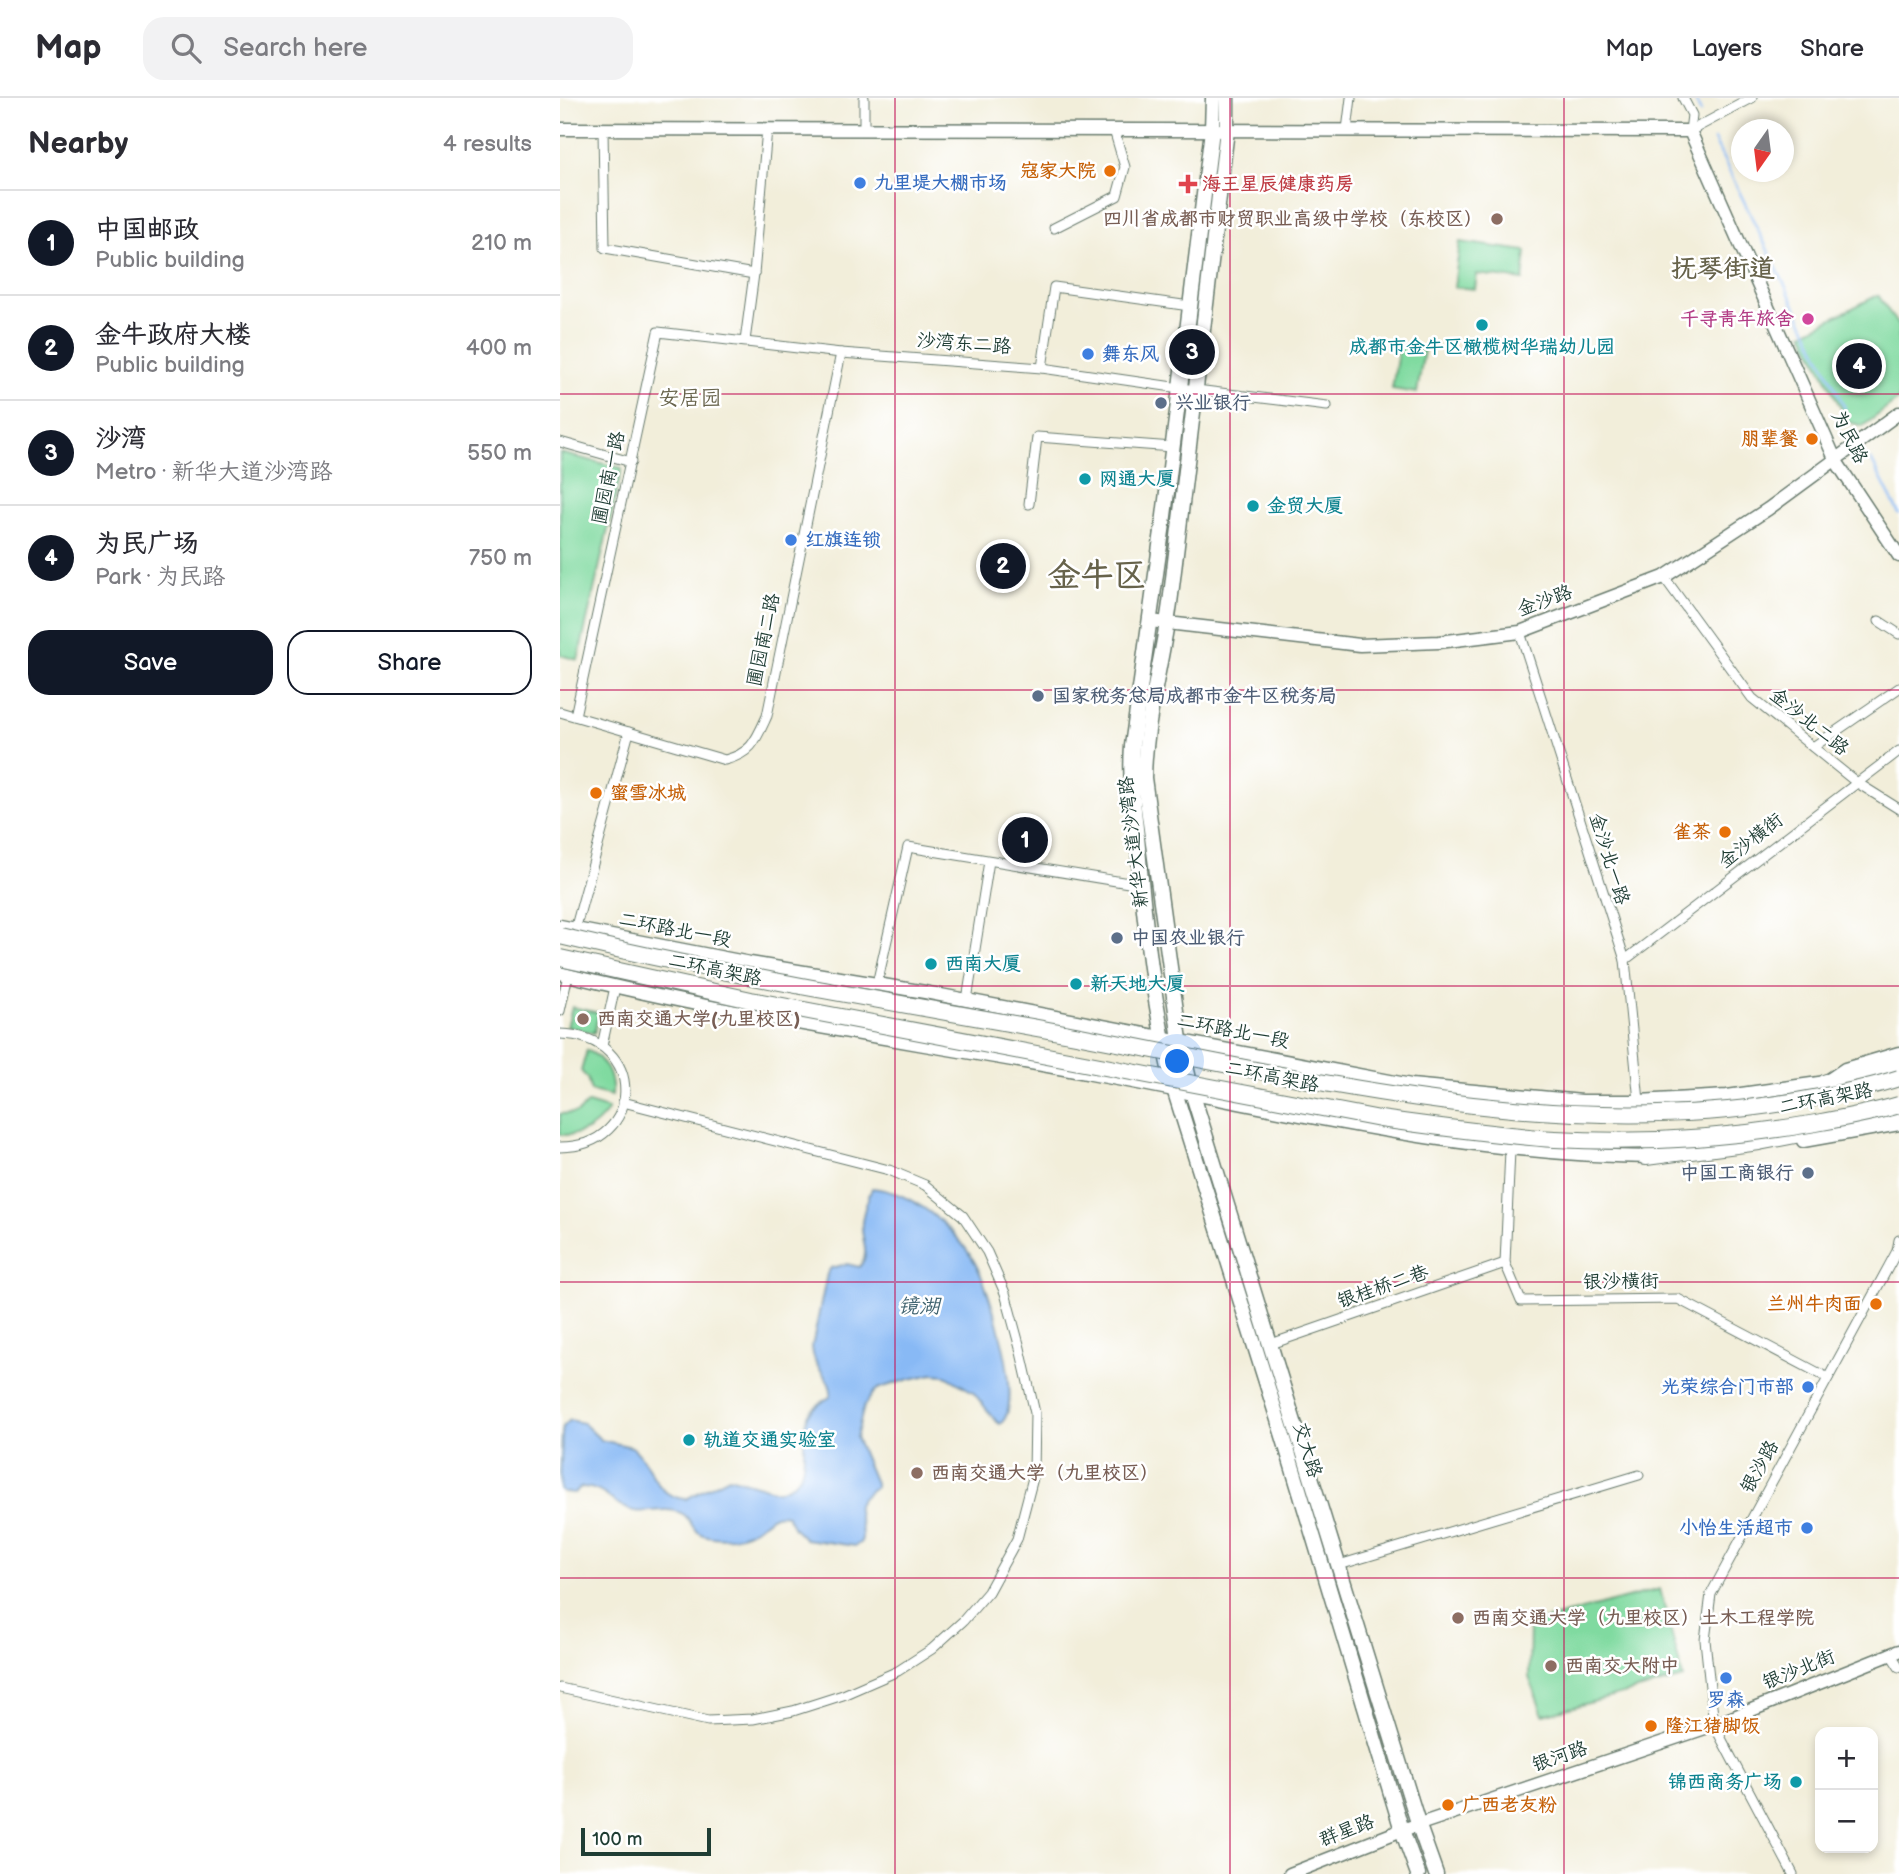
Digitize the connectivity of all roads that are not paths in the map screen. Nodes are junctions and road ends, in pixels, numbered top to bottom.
1 (864, 98) edge
2 (1213, 98) edge
3 (1227, 98) edge
4 (1351, 98) edge
5 (1683, 98) edge
6 (1752, 98) edge
7 (560, 129) edge
8 (603, 129) junction
9 (767, 129) junction
10 (864, 130) junction
11 (1114, 130) junction
12 (1219, 130) junction
13 (1347, 130) junction
14 (1690, 131) junction
15 (1054, 228) dead end
16 (754, 274) junction
17 (1190, 306) junction
18 (745, 341) junction
19 (841, 353) junction
20 (1042, 368) junction
21 (1180, 388) junction
22 (1197, 390) junction
23 (1326, 406) dead end
24 (1899, 413) edge
25 (560, 442) edge
26 (1172, 447) junction
27 (1836, 461) junction
28 (631, 462) junction
29 (1029, 504) dead end
30 (1899, 556) edge
31 (1664, 577) junction
32 (1150, 621) junction
33 (1879, 621) dead end
34 (1168, 623) junction
35 (1520, 632) junction
36 (1899, 634) edge
37 (1899, 688) edge
38 (560, 712) edge
39 (575, 716) junction
40 (629, 732) junction
41 (1813, 747) junction
42 (1899, 751) edge
43 (1856, 782) junction
44 (1899, 809) edge
45 (989, 862) junction
46 (1141, 885) junction
47 (560, 926) edge
48 (568, 933) edge
49 (560, 958) edge
50 (1625, 960) junction
51 (564, 974) edge
52 (877, 984) junction
53 (615, 987) junction
54 (967, 1000) junction
55 (560, 1011) edge
56 (560, 1034) edge
57 (1161, 1036) junction
58 (1180, 1040) junction
59 (602, 1046) junction
60 (1899, 1053) edge
61 (1895, 1071) edge
62 (1826, 1082) junction
63 (1174, 1089) junction
64 (1192, 1092) junction
65 (1639, 1101) junction
66 (623, 1102) junction
67 (1899, 1105) edge
68 (1899, 1123) edge
69 (560, 1147) edge
70 (1510, 1150) junction
71 (1646, 1157) junction
72 (1899, 1240) edge
73 (1898, 1251) edge
74 (1505, 1263) junction
75 (1271, 1344) junction
76 (1828, 1378) junction
77 (1639, 1475) dead end
78 (1339, 1565) junction
79 (1895, 1652) edge
80 (1899, 1667) edge
81 (560, 1688) edge
82 (1714, 1725) junction
83 (1419, 1826) junction
84 (1402, 1830) junction
85 (1290, 1874) edge
86 (1418, 1874) edge
87 (1436, 1874) edge
88 (1793, 1874) edge

1 - 10 street
2 - 12 main road, 新华大道沙湾路
3 - 12 main road, 新华大道沙湾路
4 - 13 street
5 - 14 street, 为民路
6 - 14 street
7 - 8 street
8 - 9 street
8 - 16 street
9 - 10 street
9 - 16 street
10 - 11 street
11 - 12 street
11 - 15 street
12 - 13 street
12 - 17 main road, 新华大道沙湾路
12 - 22 main road, 新华大道沙湾路
13 - 14 street
14 - 27 street, 为民路
16 - 18 street
17 - 20 street
17 - 21 main road, 新华大道沙湾路
18 - 19 street, 沙湾东二路
18 - 28 street, 圃园南一路
19 - 20 street, 沙湾东二路
19 - 40 street, 圃园南二路
20 - 21 street, 沙湾东二路
21 - 22 street, 沙湾东二路
21 - 26 main road, 新华大道沙湾路
22 - 23 street, 沙湾东二路
22 - 34 main road, 新华大道沙湾路
24 - 27 street, 金沙路
25 - 28 street
26 - 29 street
26 - 32 main road, 新华大道沙湾路
27 - 30 street, 为民路
27 - 31 street, 金沙路
28 - 39 street, 圃园南一路
31 - 35 street, 金沙路
31 - 41 street, 金沙北二路
32 - 34 street, 金沙路
32 - 46 main road, 新华大道沙湾路
33 - 36 street
34 - 35 street, 金沙路
34 - 58 main road, 新华大道沙湾路
35 - 50 street, 金沙北一路
37 - 41 street
38 - 39 street, 圃园南二路
39 - 40 street, 圃园南二路
40 - 48 street
41 - 43 street, 金沙北二路
42 - 43 street, 金沙横街
43 - 44 street, 金沙北二路
43 - 50 street, 金沙横街
45 - 46 street
45 - 52 street
45 - 54 street
46 - 57 main road, 新华大道沙湾路
47 - 48 street, 二环路北一段
48 - 52 street, 二环路北一段
48 - 61 highway, 二环高架路, bridge
49 - 67 highway, 二环高架路, bridge
50 - 65 street, 金沙北一路
51 - 53 street
51 - 55 street
52 - 54 street, 二环路北一段
53 - 59 street
53 - 63 street
54 - 57 street, 二环路北一段
56 - 59 street
57 - 58 street, 二环路北一段
57 - 63 main road, 交大路
58 - 64 main road, 交大路
58 - 65 street, 二环路北一段
59 - 66 street
60 - 62 street, 二环路北一段
61 - 62 highway
62 - 65 street, 二环路北一段
63 - 64 street
63 - 84 main road, 交大路
64 - 70 street
64 - 75 main road, 交大路
66 - 69 street
66 - 81 street
68 - 71 highway
68 - 71 street
70 - 71 street
70 - 74 street
72 - 73 street, 银沙路
73 - 76 street, 银沙路
74 - 75 street, 银桂桥二巷
74 - 76 street, 银沙横街
75 - 78 main road, 交大路
76 - 82 street, 银沙路
77 - 78 street
78 - 83 main road, 交大路
79 - 80 street
79 - 82 street, 银沙北街
82 - 83 street, 银河路
82 - 88 street
83 - 84 street, 群星路
83 - 87 main road, 交大路
84 - 85 street, 群星路
84 - 86 main road, 交大路

